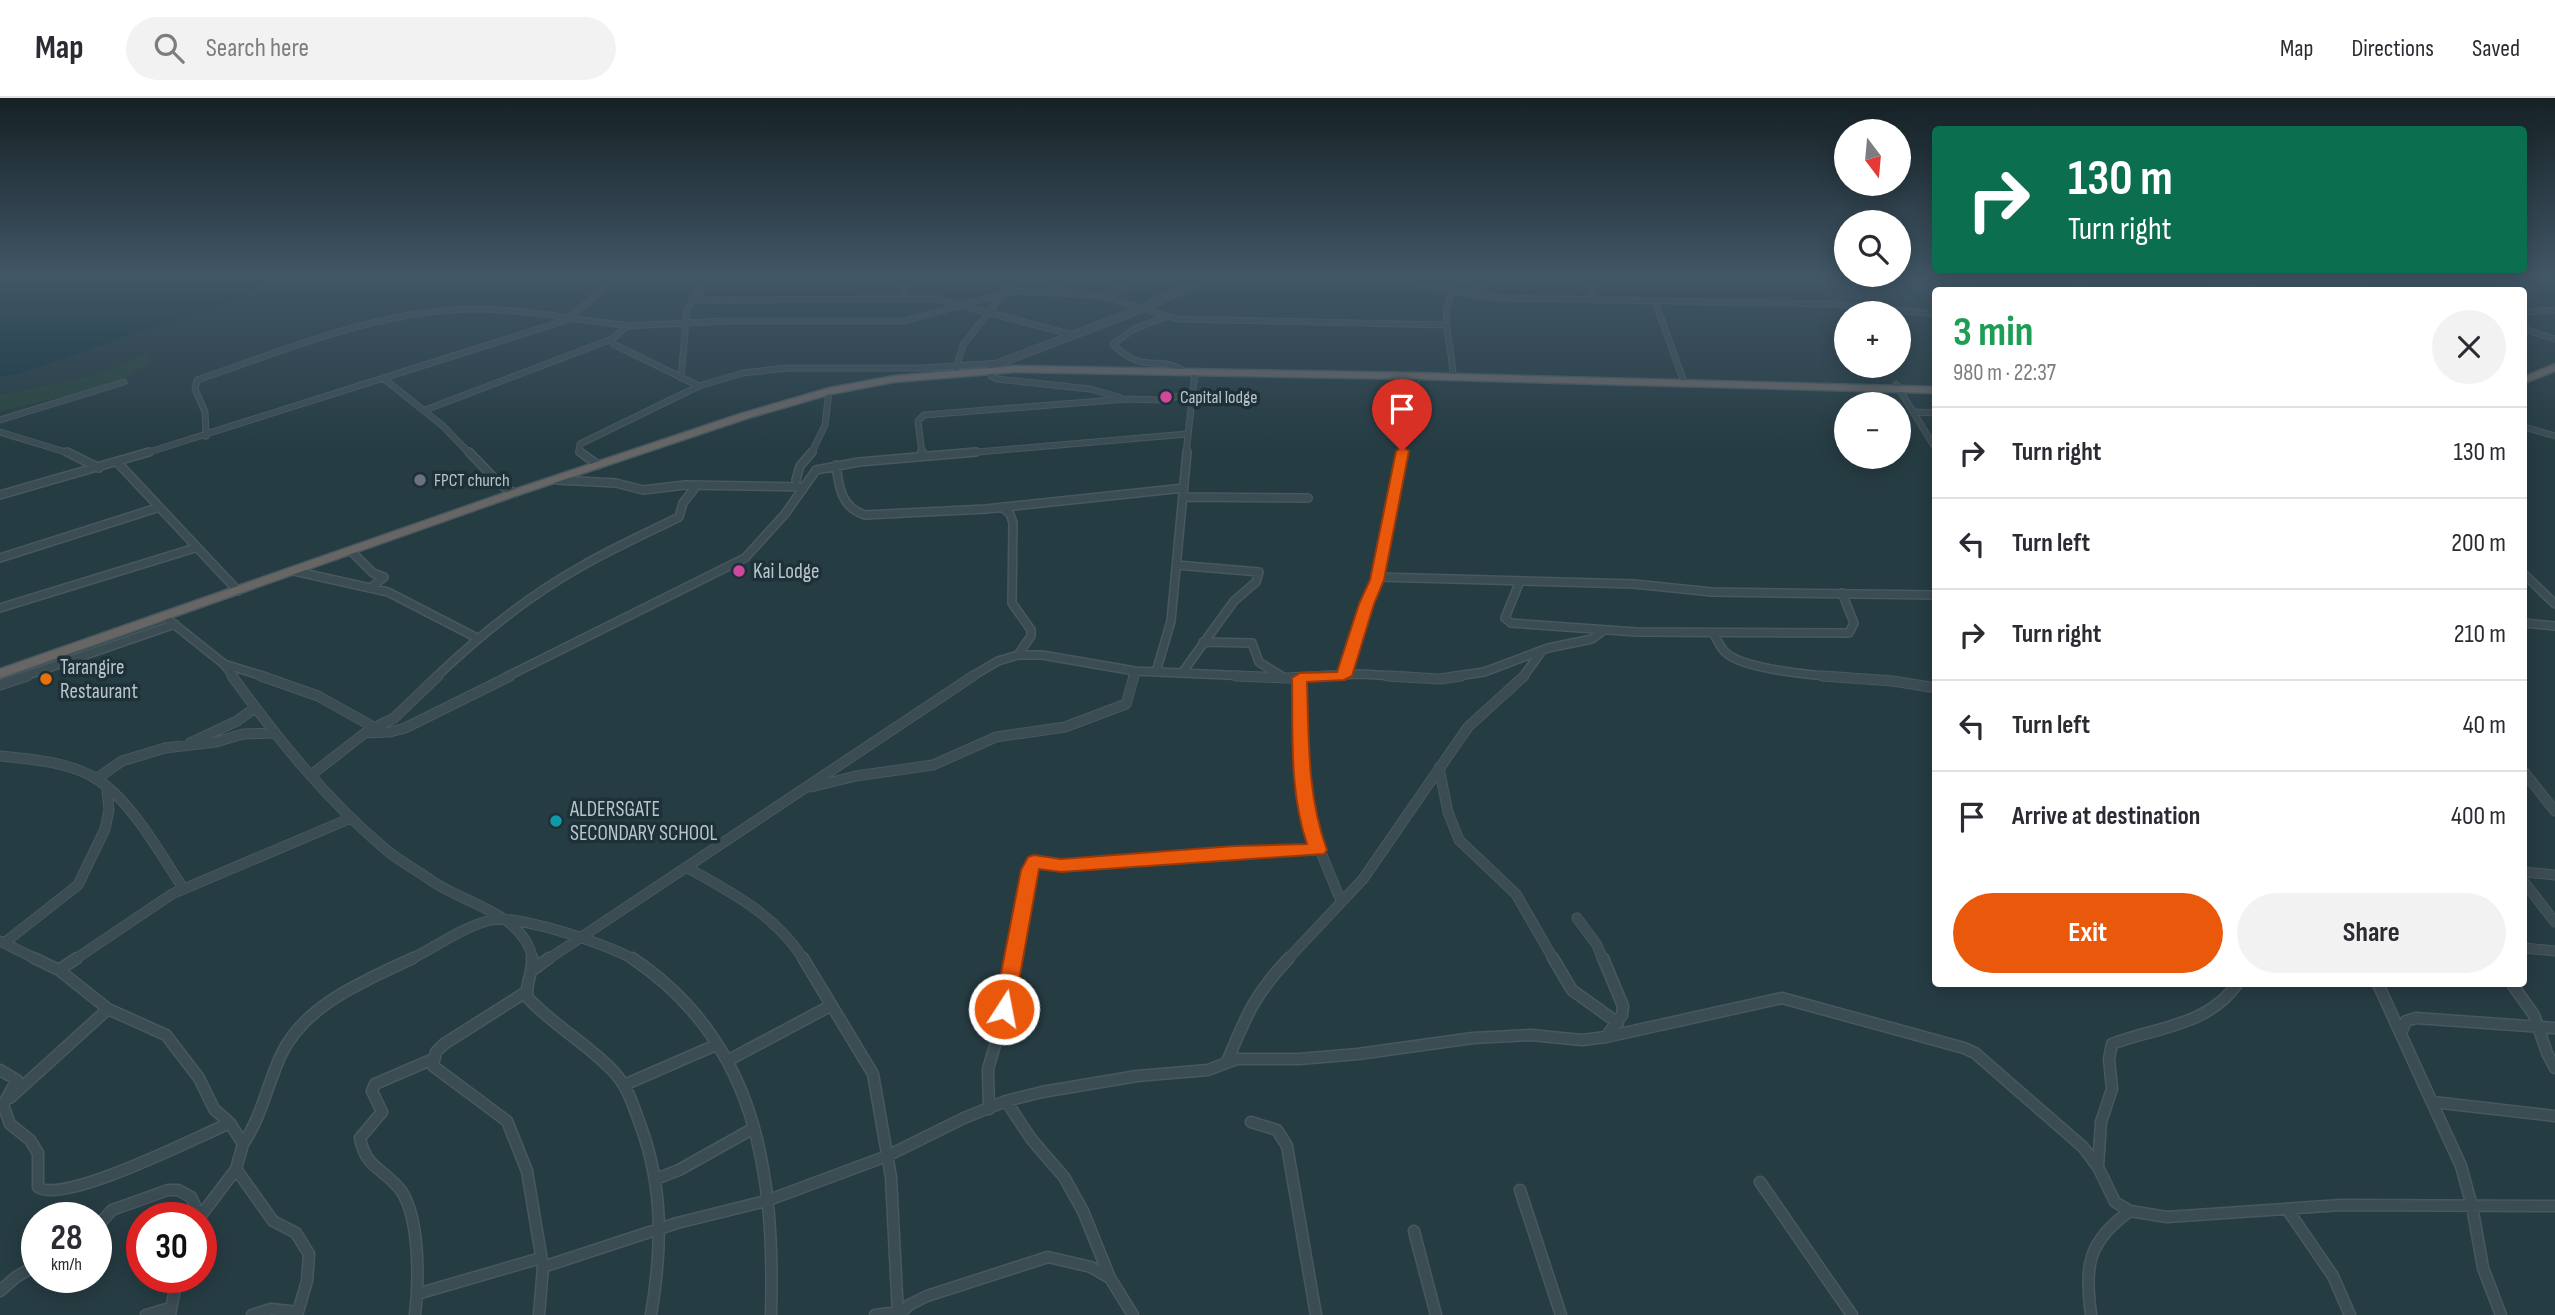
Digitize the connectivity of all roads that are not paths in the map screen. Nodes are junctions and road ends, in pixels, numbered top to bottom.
1 (336, 333) edge
2 (527, 333) edge
3 (618, 333) edge
4 (683, 333) edge
5 (973, 333) edge
6 (1064, 333) edge
7 (1079, 333) edge
8 (1128, 333) edge
9 (1447, 333) edge
10 (1666, 333) edge
11 (2536, 333) edge
12 (1073, 335) junction
13 (612, 339) junction
14 (2555, 339) edge
15 (996, 366) junction
16 (2555, 367) edge
17 (956, 369) junction
18 (1190, 371) junction
19 (1416, 376) junction
20 (1453, 377) junction
21 (681, 378) junction
22 (383, 379) junction
23 (2527, 379) edge
24 (124, 382) dead end
25 (1684, 382) junction
26 (699, 386) junction
27 (1897, 387) junction
28 (1932, 388) edge
29 (829, 391) junction
30 (1192, 393) junction
31 (1127, 399) junction
32 (425, 410) junction
33 (1915, 412) junction
34 (1932, 413) edge
35 (0, 420) edge
36 (2527, 428) edge
37 (0, 432) edge
38 (1187, 434) junction
39 (206, 436) junction
40 (2555, 436) edge
41 (1932, 442) edge
42 (922, 456) junction
43 (118, 463) junction
44 (598, 465) junction
45 (836, 465) junction
46 (99, 468) junction
47 (811, 475) junction
48 (553, 480) junction
49 (796, 480) junction
50 (697, 485) junction
51 (782, 486) junction
52 (804, 487) junction
53 (1184, 488) junction
54 (514, 493) junction
55 (0, 495) edge
56 (1184, 497) junction
57 (1308, 498) dead end
58 (1002, 507) junction
59 (157, 508) junction
60 (195, 548) junction
61 (351, 551) junction
62 (0, 558) edge
63 (1176, 565) junction
64 (294, 571) junction
65 (1378, 577) junction
66 (2527, 577) edge
67 (1520, 581) junction
68 (372, 587) junction
69 (238, 591) junction
70 (1842, 593) junction
71 (1932, 595) edge
72 (2555, 604) edge
73 (0, 608) edge
74 (165, 617) junction
75 (2527, 623) edge
76 (175, 624) junction
77 (2555, 626) edge
78 (1604, 631) junction
79 (1713, 634) junction
80 (477, 638) junction
81 (1203, 642) junction
82 (1541, 652) junction
83 (1018, 654) junction
84 (224, 664) junction
85 (1135, 671) junction
86 (1156, 672) junction
87 (1182, 673) junction
88 (0, 674) edge
89 (1344, 676) junction
90 (1286, 678) junction
91 (1300, 678) junction
92 (0, 685) edge
93 (1932, 687) edge
94 (255, 708) junction
95 (368, 732) junction
96 (273, 733) junction
97 (187, 744) junction
98 (0, 756) edge
99 (1439, 768) junction
100 (311, 775) junction
101 (2527, 776) edge
102 (96, 779) junction
103 (107, 790) junction
104 (802, 790) junction
105 (2555, 811) edge
106 (351, 818) junction
107 (1318, 850) junction
108 (687, 867) junction
109 (2527, 872) edge
110 (2555, 875) edge
111 (2527, 885) edge
112 (183, 888) junction
113 (1341, 901) junction
114 (1577, 918) dead end
115 (2555, 922) edge
116 (515, 924) junction
117 (580, 935) junction
118 (2, 942) edge
119 (2527, 948) edge
120 (2555, 951) edge
121 (534, 969) junction
122 (59, 970) junction
123 (2236, 987) edge
124 (2379, 987) edge
125 (2515, 987) edge
126 (526, 992) junction
127 (830, 1006) junction
128 (108, 1009) junction
129 (1618, 1023) junction
130 (2539, 1027) junction
131 (2555, 1028) edge
132 (2401, 1033) junction
133 (1606, 1037) junction
134 (716, 1045) junction
135 (433, 1059) junction
136 (727, 1061) junction
137 (1227, 1062) junction
138 (2555, 1068) edge
139 (0, 1070) edge
140 (624, 1085) junction
141 (1006, 1101) junction
142 (2433, 1102) junction
143 (2, 1106) edge
144 (989, 1109) junction
145 (2555, 1116) edge
146 (1251, 1122) dead end
147 (230, 1123) junction
148 (754, 1128) junction
149 (243, 1143) junction
150 (887, 1156) junction
151 (2098, 1167) junction
152 (236, 1169) junction
153 (656, 1179) junction
154 (1760, 1182) dead end
155 (1520, 1190) dead end
156 (766, 1201) junction
157 (134, 1202) edge
158 (193, 1202) edge
159 (211, 1202) edge
160 (2472, 1206) junction
161 (2555, 1206) edge
162 (2287, 1209) junction
163 (2130, 1210) junction
164 (663, 1228) junction
165 (1414, 1231) dead end
166 (542, 1263) junction
167 (21, 1275) edge
168 (1110, 1278) junction
169 (1, 1288) edge
170 (174, 1293) edge
171 (417, 1294) junction
172 (170, 1312) edge
173 (297, 1314) edge
174 (898, 1314) edge
175 (146, 1315) edge
176 (252, 1315) edge
177 (415, 1315) edge
178 (539, 1315) edge
179 (651, 1315) edge
180 (771, 1315) edge
181 (875, 1315) edge
182 (1133, 1315) edge
183 (1316, 1315) edge
184 (1436, 1315) edge
185 (1561, 1315) edge
186 (1852, 1315) edge
187 (2091, 1315) edge
188 (2350, 1315) edge
189 (2501, 1315) edge

1 - 39 street
2 - 22 street
3 - 13 street
4 - 21 street
5 - 17 street
6 - 12 street
7 - 12 street
8 - 18 street
9 - 20 street
10 - 25 street
11 - 14 street
12 - 15 street
13 - 21 street
13 - 32 street
15 - 17 highway
15 - 18 highway
15 - 31 street
16 - 23 highway
17 - 26 street
17 - 29 highway
18 - 19 highway
18 - 30 street
19 - 20 highway
19 - 65 street
20 - 25 highway
21 - 26 street
22 - 32 street
22 - 39 street
24 - 35 street
25 - 27 highway
26 - 44 street
27 - 28 highway
27 - 33 street
29 - 44 highway
29 - 49 street
30 - 31 street
30 - 38 street
31 - 42 street
32 - 54 street
33 - 34 street
33 - 41 street
36 - 40 street
37 - 46 street
38 - 42 street
38 - 53 street
39 - 43 street
42 - 45 street
43 - 46 street
43 - 59 street
44 - 48 highway
45 - 47 street
45 - 58 street
46 - 55 street
47 - 49 street
47 - 52 street
48 - 50 street
48 - 54 highway
49 - 51 street
50 - 51 street
50 - 80 street
51 - 52 street
52 - 95 street
53 - 56 street
53 - 58 street
54 - 61 highway
56 - 57 street
56 - 63 street
58 - 83 street
59 - 60 street
59 - 62 street
60 - 69 street
60 - 73 street
61 - 64 highway
61 - 68 street
63 - 81 street
63 - 86 street
64 - 68 street
64 - 69 highway
65 - 67 street
65 - 89 street
66 - 72 street
67 - 70 street
67 - 78 street
68 - 80 street
69 - 74 highway
70 - 71 street
70 - 79 street
74 - 76 street
74 - 88 highway
75 - 77 street
76 - 84 street
76 - 92 street
78 - 79 street
78 - 82 street
79 - 93 street
80 - 95 street
81 - 87 street
81 - 90 street
82 - 89 street
82 - 99 street
83 - 85 street
83 - 104 street
84 - 94 street
84 - 95 street
85 - 86 street
85 - 104 street
86 - 87 street
87 - 90 street
89 - 91 street
90 - 91 street
91 - 107 street
94 - 96 street
94 - 97 street
95 - 100 street
96 - 97 street
96 - 100 street
97 - 102 street
98 - 102 street
99 - 113 street
99 - 129 street
100 - 106 street
101 - 105 street
102 - 103 street
103 - 112 street
103 - 118 street
104 - 108 street
106 - 112 street
106 - 116 street
107 - 113 street
107 - 144 street
108 - 117 street
108 - 127 street
109 - 110 street
111 - 115 street
112 - 122 street
113 - 137 street
114 - 129 street
116 - 117 street
116 - 121 street
116 - 149 street
117 - 121 street
117 - 134 street
118 - 122 street
119 - 120 street
121 - 126 street
122 - 128 street
123 - 151 street
124 - 132 street
125 - 130 street
126 - 135 street
126 - 140 street
127 - 136 street
127 - 150 street
128 - 143 street
128 - 147 street
129 - 133 street
130 - 131 street
130 - 132 street
130 - 138 street
132 - 142 street
133 - 137 street
133 - 151 street
134 - 136 street
134 - 140 street
135 - 166 street
135 - 171 street
136 - 148 street
137 - 141 street
139 - 143 street
140 - 153 street
141 - 144 street
141 - 168 street
142 - 145 street
142 - 160 street
143 - 147 street
144 - 150 street
146 - 183 street
147 - 149 street
148 - 153 street
148 - 156 street
149 - 152 street
150 - 156 street
150 - 174 street
151 - 163 street
152 - 159 street
152 - 173 street
153 - 164 street
154 - 186 street
155 - 185 street
156 - 164 street
156 - 180 street
157 - 158 street
160 - 161 street
160 - 162 street
160 - 189 street
162 - 163 street
162 - 188 street
163 - 187 street
164 - 166 street
164 - 179 street
165 - 184 street
166 - 171 street
166 - 178 street
167 - 169 street
168 - 174 street
168 - 182 street
170 - 172 street
171 - 177 street
172 - 175 street
173 - 176 street
174 - 181 street

